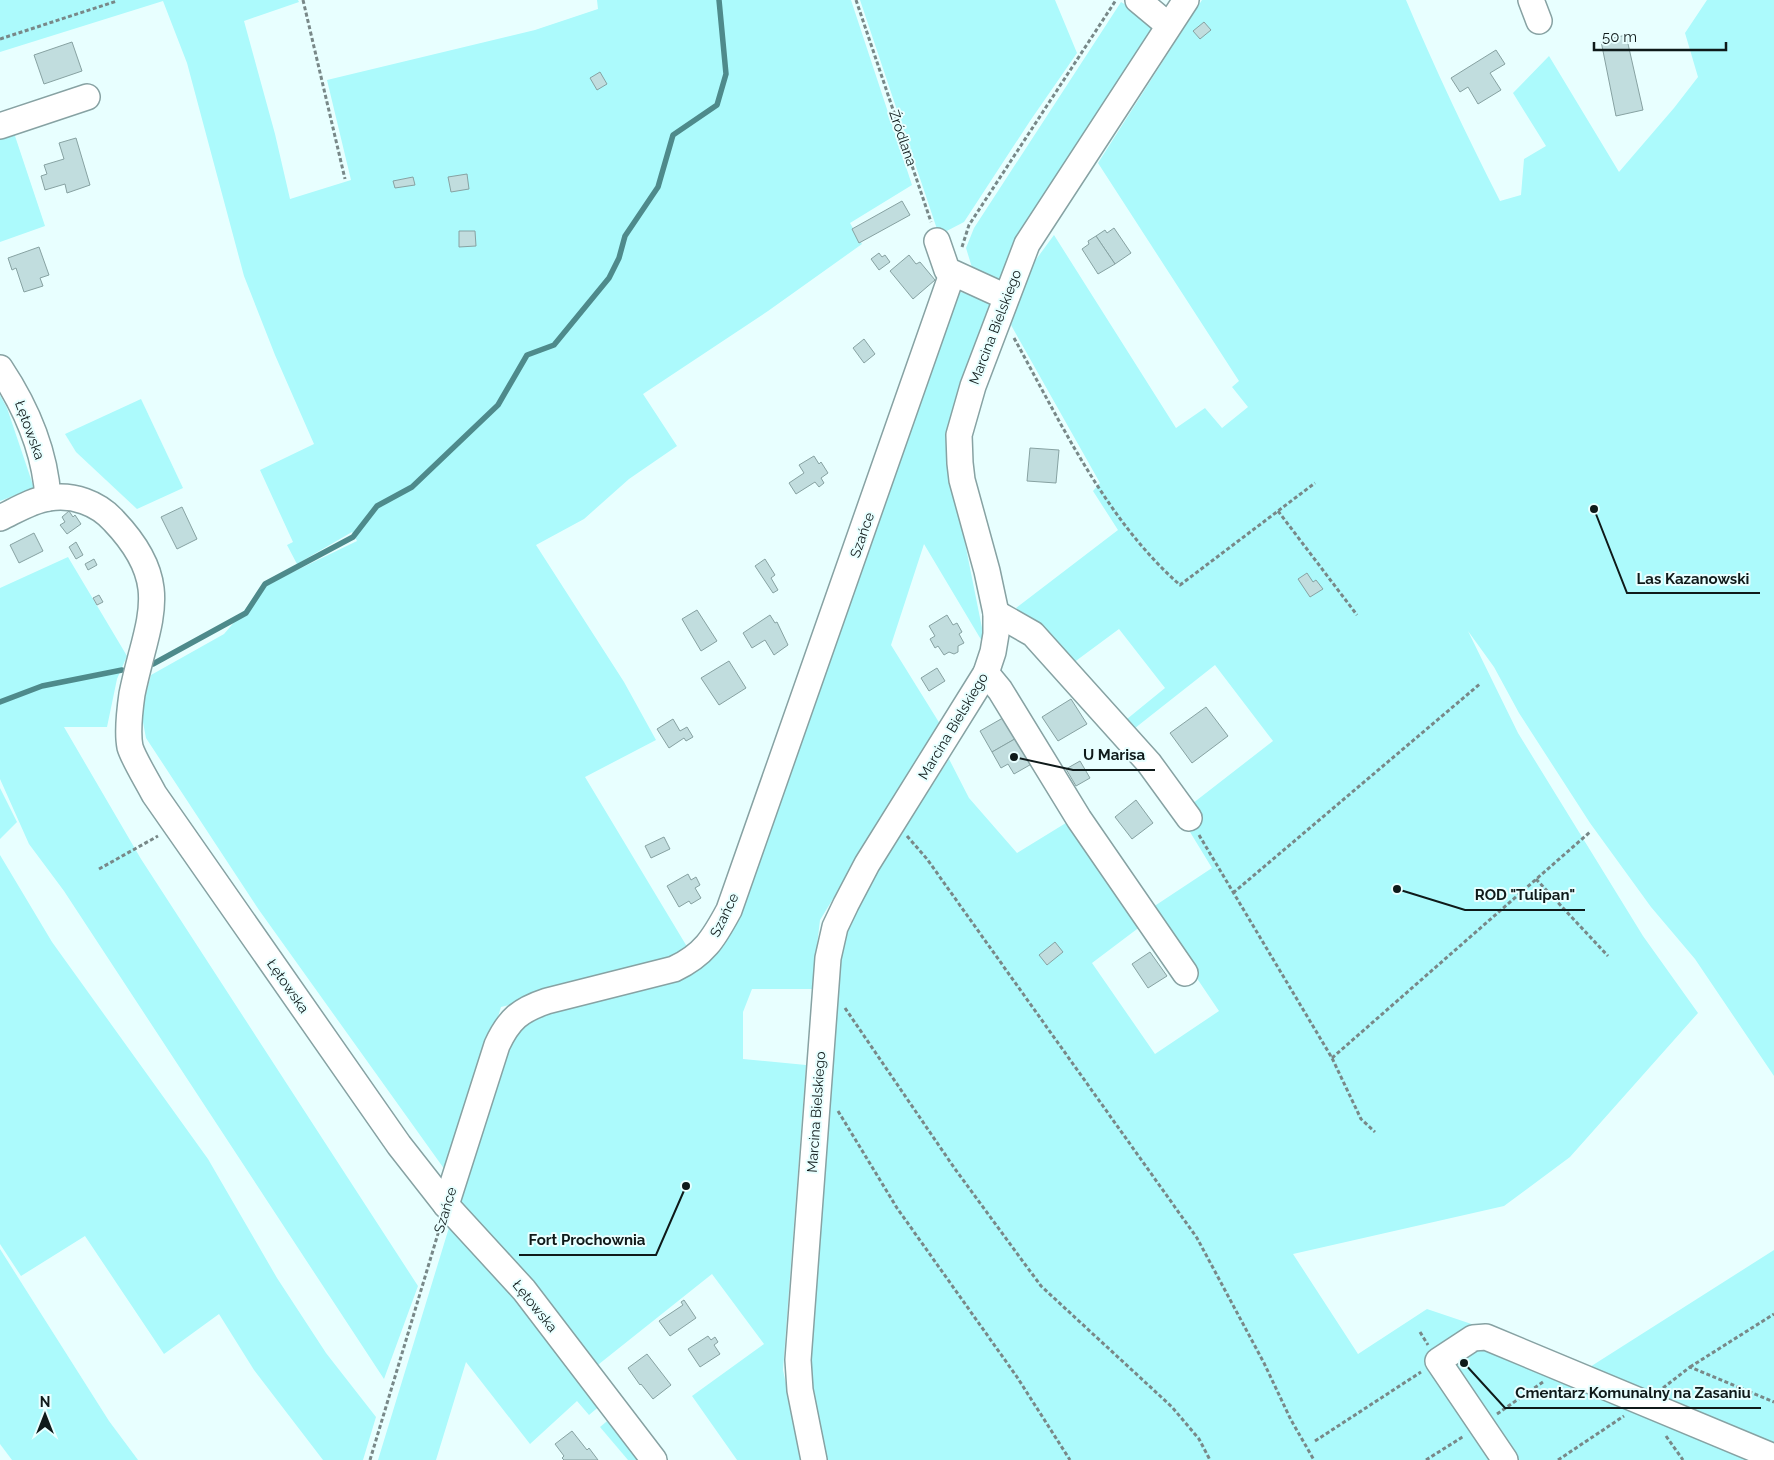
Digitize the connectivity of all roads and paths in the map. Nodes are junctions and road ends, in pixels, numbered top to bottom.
1 (303, 0) edge
2 (856, 0) edge
3 (1116, 0) edge
4 (1138, 0) edge
5 (1186, 0) edge
6 (117, 1) dead end
7 (1168, 26) junction
8 (0, 39) edge
9 (87, 97) dead end
10 (0, 126) edge
11 (345, 179) dead end
12 (937, 241) joint
13 (952, 274) junction
14 (1002, 308) junction
15 (0, 368) edge
16 (1315, 482) dead end
17 (48, 498) junction
18 (1278, 511) junction
19 (0, 518) edge
20 (996, 613) junction
21 (1357, 615) dead end
22 (986, 673) junction
23 (1481, 684) dead end
24 (1189, 818) joint
25 (894, 822) junction
26 (176, 826) junction
27 (1590, 832) dead end
28 (99, 869) dead end
29 (1536, 879) junction
30 (1233, 893) junction
31 (1608, 956) dead end
32 (1185, 973) dead end
33 (825, 993) junction
34 (1332, 1058) junction
35 (817, 1103) junction
36 (1375, 1132) dead end
37 (446, 1205) junction
38 (1774, 1314) edge
39 (1438, 1361) junction
40 (1690, 1367) junction
41 (1562, 1369) junction
42 (1774, 1402) edge
43 (1643, 1403) junction
44 (1481, 1425) junction
45 (1315, 1441) dead end
46 (1774, 1457) edge
47 (370, 1460) edge
48 (654, 1460) edge
49 (814, 1460) edge
50 (1070, 1460) edge
51 (1210, 1460) edge
52 (1314, 1460) edge
53 (1426, 1460) edge
54 (1505, 1460) edge
55 (1558, 1460) edge

1 - 11 path
2 - 12 path, Źródlana
3 - 13 path
4 - 7 street
5 - 7 street, Marcina Bielskiego
6 - 8 path
7 - 14 street, Marcina Bielskiego
9 - 10 street
12 - 13 street
13 - 14 street
13 - 37 street, Szańce
14 - 18 path
14 - 20 street, Marcina Bielskiego
15 - 17 street, Łętowska
16 - 18 path
17 - 19 street, Łętowska
17 - 26 street, Łętowska
18 - 21 path
20 - 22 street, Marcina Bielskiego
20 - 24 street
22 - 25 street, Marcina Bielskiego
22 - 32 street
23 - 30 path
24 - 30 path
25 - 33 street, Marcina Bielskiego
25 - 52 path
26 - 28 path
26 - 37 street, Łętowska
27 - 29 path
29 - 31 path
29 - 34 path
30 - 34 path
33 - 35 street, Marcina Bielskiego
33 - 51 path
34 - 36 path
35 - 49 street, Marcina Bielskiego
35 - 50 path
37 - 47 path, Szańce
37 - 48 street, Łętowska
38 - 40 path
39 - 41 street
39 - 44 street
39 - 45 path
40 - 42 path
40 - 43 path
41 - 43 street
41 - 44 path
43 - 46 street
43 - 55 path
44 - 53 path
44 - 54 street

